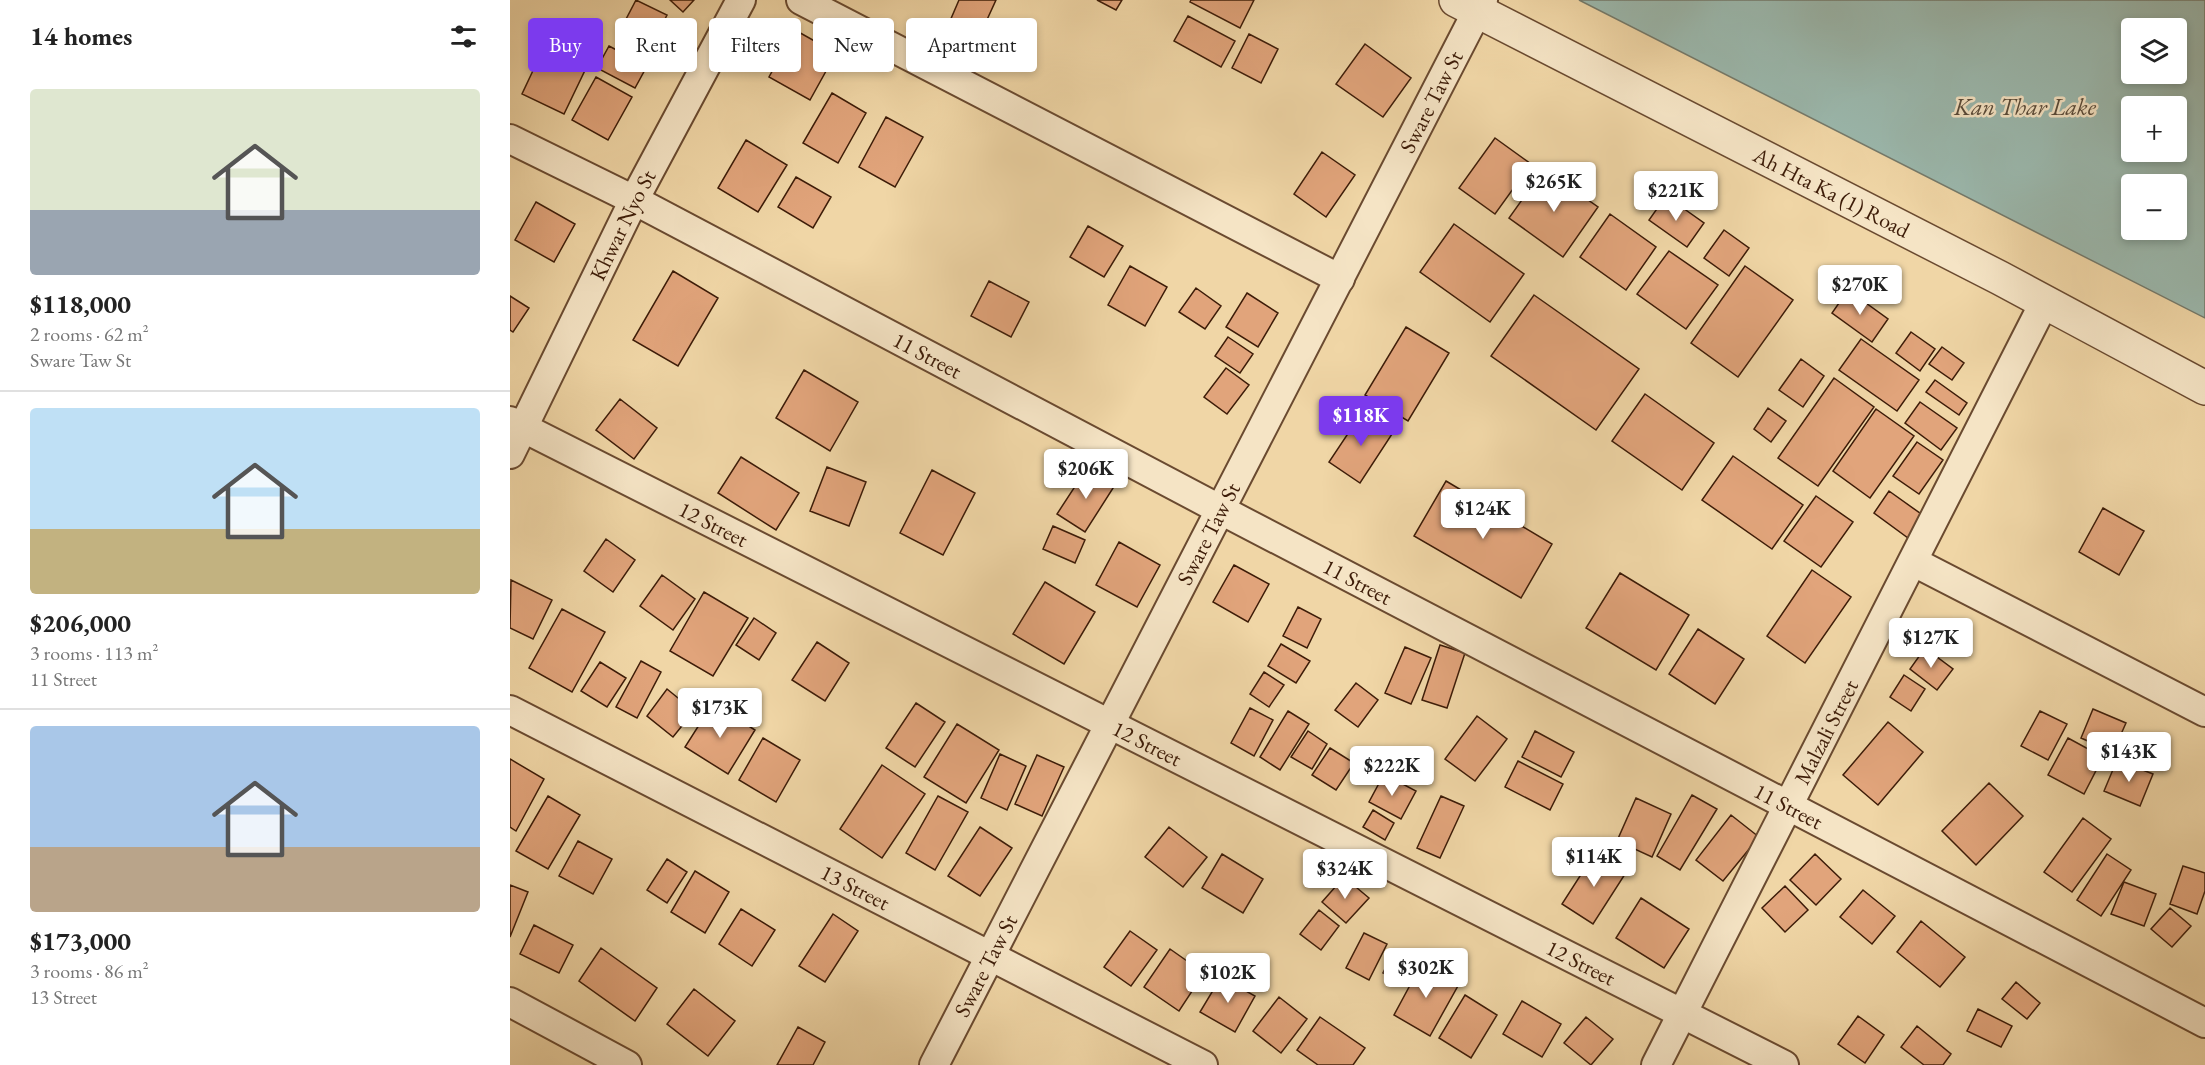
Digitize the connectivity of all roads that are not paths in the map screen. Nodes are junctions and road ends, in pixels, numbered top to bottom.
1 (741, 0) edge
2 (801, 0) edge
3 (1472, 4) edge
4 (510, 139) edge
5 (634, 201) junction
6 (1340, 279) junction
7 (2044, 303) junction
8 (2205, 388) edge
9 (517, 425) edge
10 (510, 454) edge
11 (1221, 510) junction
12 (1914, 562) junction
13 (510, 710) edge
14 (2205, 712) edge
15 (1109, 726) junction
16 (1789, 806) junction
17 (990, 956) junction
18 (510, 1002) edge
19 (1682, 1014) junction
20 (2205, 1023) edge
21 (627, 1065) edge
22 (934, 1065) edge
23 (1203, 1065) edge
24 (1656, 1065) edge
25 (1784, 1065) edge

1 - 5 street, Khwar Nyo St
2 - 6 street
3 - 6 street, Sware Taw St
3 - 7 street, Ah Hta Ka (1) Road
4 - 5 street, 11 Street
5 - 9 street, Khwar Nyo St
5 - 11 street, 11 Street
6 - 11 street, Sware Taw St
7 - 8 street, Ah Hta Ka (1) Road
7 - 12 street, Malzali Street
9 - 10 street, Khwar Nyo St
9 - 15 street, 12 Street
11 - 15 street, Sware Taw St
11 - 16 street, 11 Street
12 - 14 street
12 - 16 street, Malzali Street
13 - 17 street, 13 Street
15 - 17 street, Sware Taw St
15 - 19 street, 12 Street
16 - 19 street, Malzali Street
16 - 20 street, 11 Street
17 - 22 street, Sware Taw St
17 - 23 street, 13 Street
18 - 21 street
19 - 24 street, Malzali Street
19 - 25 street, 12 Street

